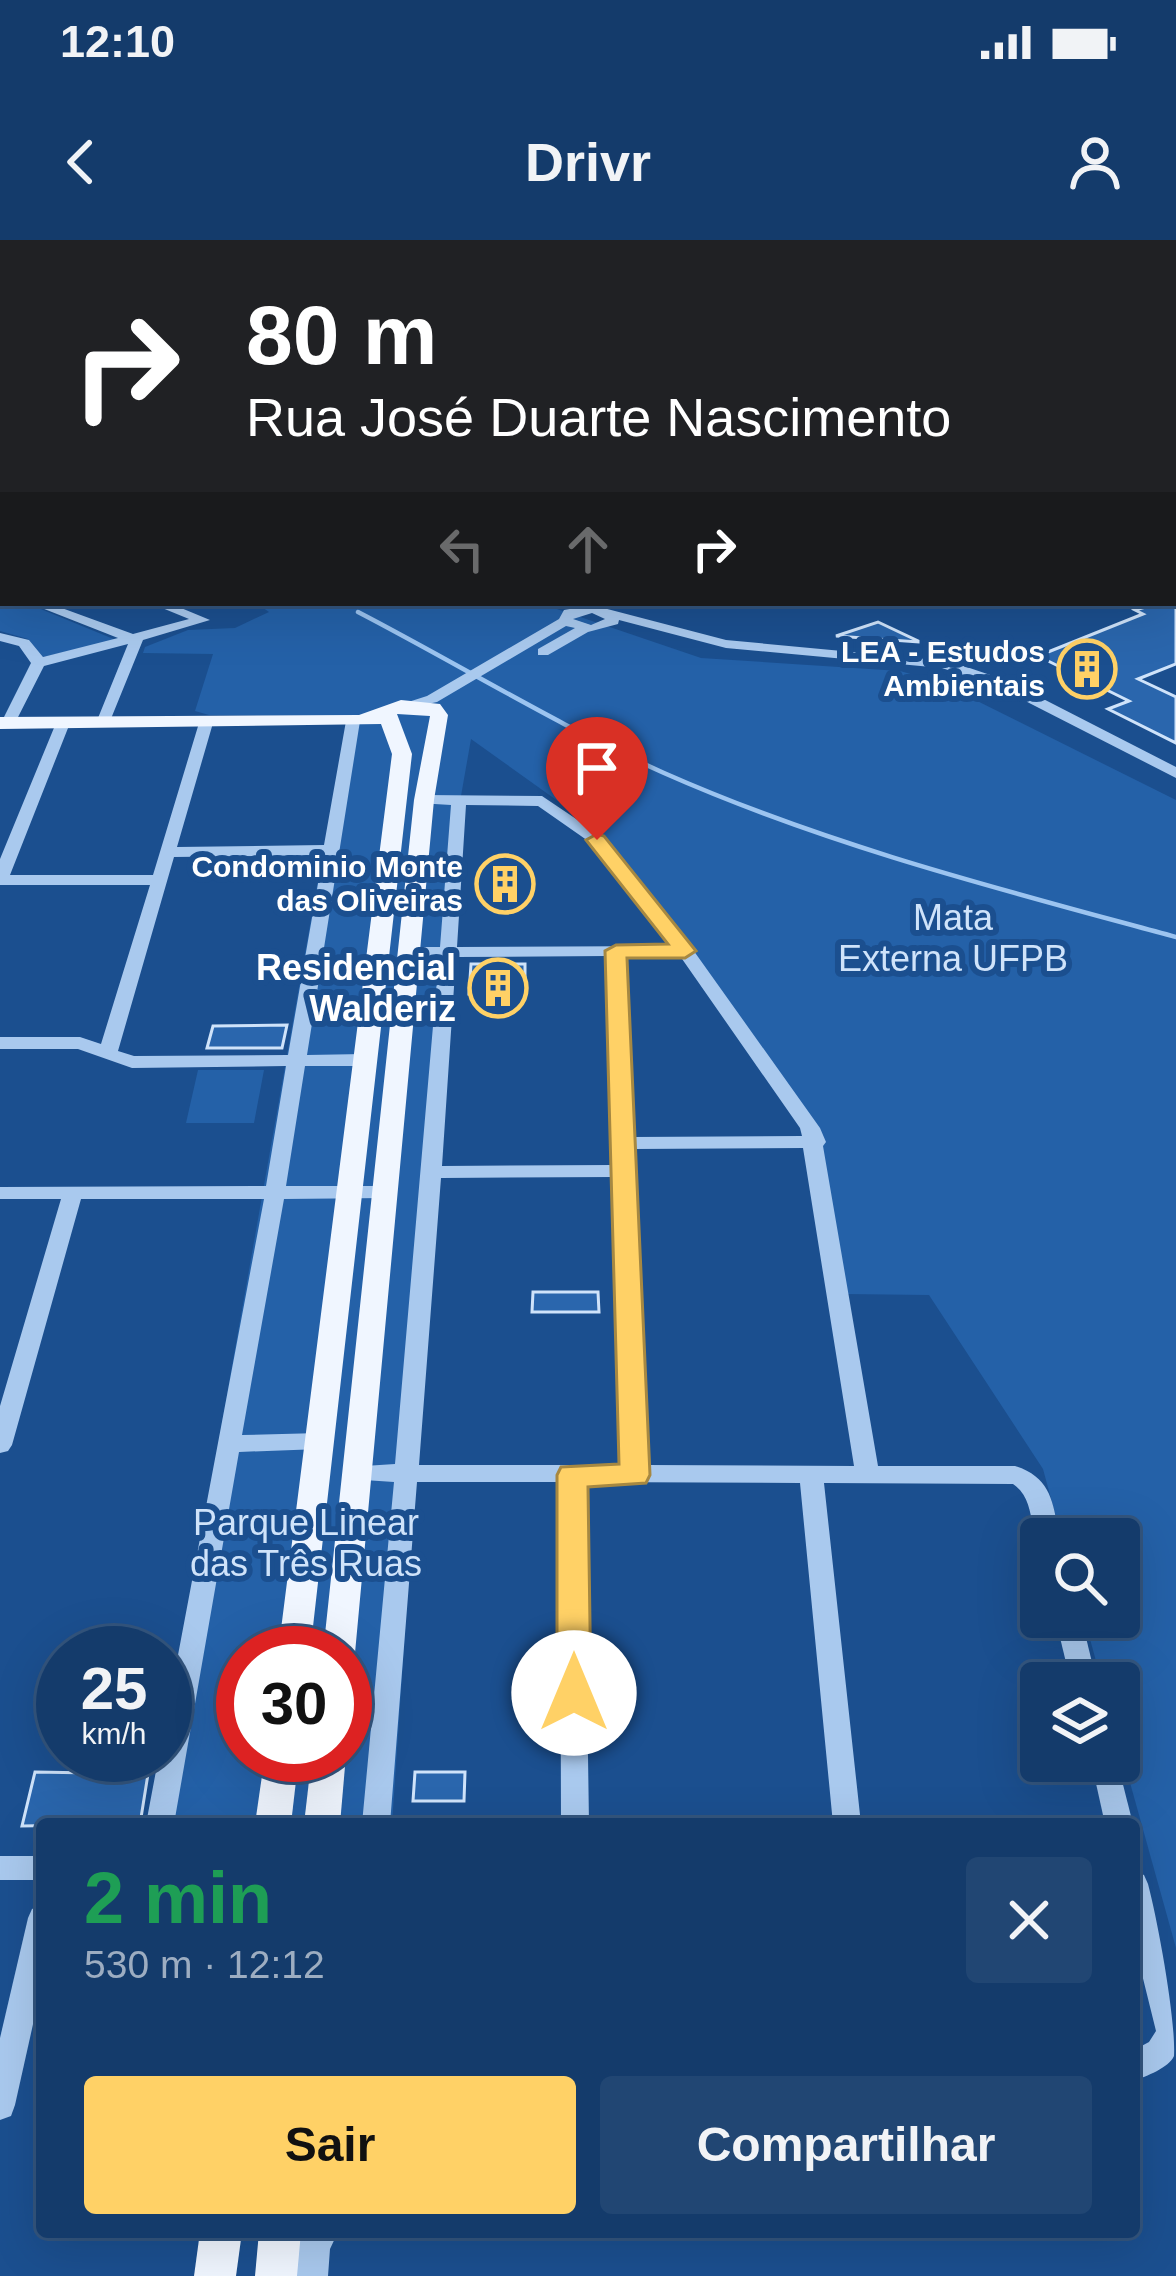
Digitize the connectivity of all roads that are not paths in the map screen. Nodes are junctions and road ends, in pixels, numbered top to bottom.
1 (44, 606) edge
2 (165, 606) edge
3 (572, 610) edge
4 (605, 616) junction
5 (584, 629) junction
6 (0, 637) edge
7 (552, 639) junction
8 (136, 640) junction
9 (38, 664) junction
10 (443, 706) junction
11 (395, 715) junction
12 (357, 721) junction
13 (4, 723) edge
14 (63, 723) junction
15 (104, 723) junction
16 (206, 723) junction
17 (1176, 772) edge
18 (424, 800) junction
19 (459, 800) junction
20 (331, 850) junction
21 (5, 852) edge
22 (169, 852) junction
23 (385, 872) junction
24 (417, 872) junction
25 (0, 879) edge
26 (160, 880) junction
27 (616, 951) junction
28 (685, 951) junction
29 (408, 952) junction
30 (450, 952) junction
31 (0, 1043) edge
32 (108, 1053) junction
33 (297, 1059) junction
34 (364, 1060) junction
35 (816, 1142) junction
36 (625, 1143) junction
37 (626, 1171) junction
38 (432, 1172) junction
39 (275, 1192) junction
40 (348, 1192) junction
41 (386, 1192) junction
42 (0, 1193) edge
43 (73, 1193) junction
44 (320, 1441) junction
45 (229, 1444) junction
46 (0, 1445) edge
47 (357, 1473) junction
48 (405, 1475) junction
49 (572, 1475) junction
50 (635, 1475) junction
51 (811, 1476) junction
52 (868, 1477) junction
53 (1043, 1518) edge
54 (297, 1626) edge
55 (342, 1626) edge
56 (278, 1782) edge
57 (326, 1782) edge
58 (1109, 1782) edge
59 (161, 1818) edge
60 (274, 1818) edge
61 (323, 1818) edge
62 (376, 1818) edge
63 (575, 1818) edge
64 (847, 1818) edge
65 (1118, 1818) edge
66 (0, 1868) edge
67 (36, 1868) edge
68 (1140, 1908) edge
69 (36, 1945) edge
70 (1140, 2063) edge
71 (0, 2105) edge
72 (219, 2238) edge
73 (279, 2238) edge
74 (318, 2238) edge
75 (215, 2276) edge
76 (276, 2276) edge
77 (312, 2276) edge

1 - 8 street
2 - 8 street
3 - 4 street
3 - 5 street
3 - 7 street
4 - 5 street
4 - 17 street
5 - 7 street
6 - 9 street
7 - 10 street
8 - 9 street
8 - 15 street
9 - 13 street
10 - 11 main road
10 - 18 main road
11 - 12 main road
11 - 23 main road
12 - 16 main road
12 - 20 street
13 - 14 main road
14 - 15 main road
14 - 21 street
15 - 16 main road
16 - 22 street
18 - 19 street
18 - 24 main road
19 - 28 street
19 - 30 street
20 - 22 street
20 - 33 street
21 - 25 street
22 - 26 street
23 - 24 street
23 - 34 main road
24 - 29 main road
25 - 26 street
26 - 32 street
27 - 28 street
27 - 30 street
27 - 36 street
28 - 35 street
29 - 30 street
29 - 41 main road
30 - 38 street
31 - 32 street
32 - 33 street
33 - 34 street
33 - 39 street
34 - 40 main road
35 - 36 street
35 - 52 street
36 - 37 street
37 - 38 street
37 - 50 street
38 - 48 street
39 - 40 street
39 - 43 street
39 - 45 street
40 - 41 street
40 - 44 main road
41 - 47 main road
42 - 43 street
43 - 46 street
44 - 45 street
44 - 54 main road
45 - 59 street
47 - 48 street
47 - 55 main road
48 - 49 street
48 - 62 street
49 - 50 street
49 - 63 street
50 - 51 street
51 - 52 street
51 - 64 street
52 - 53 street
56 - 60 main road
57 - 61 main road
58 - 65 street
66 - 67 street
68 - 70 street
69 - 71 street
72 - 75 main road
73 - 76 main road
74 - 77 street

